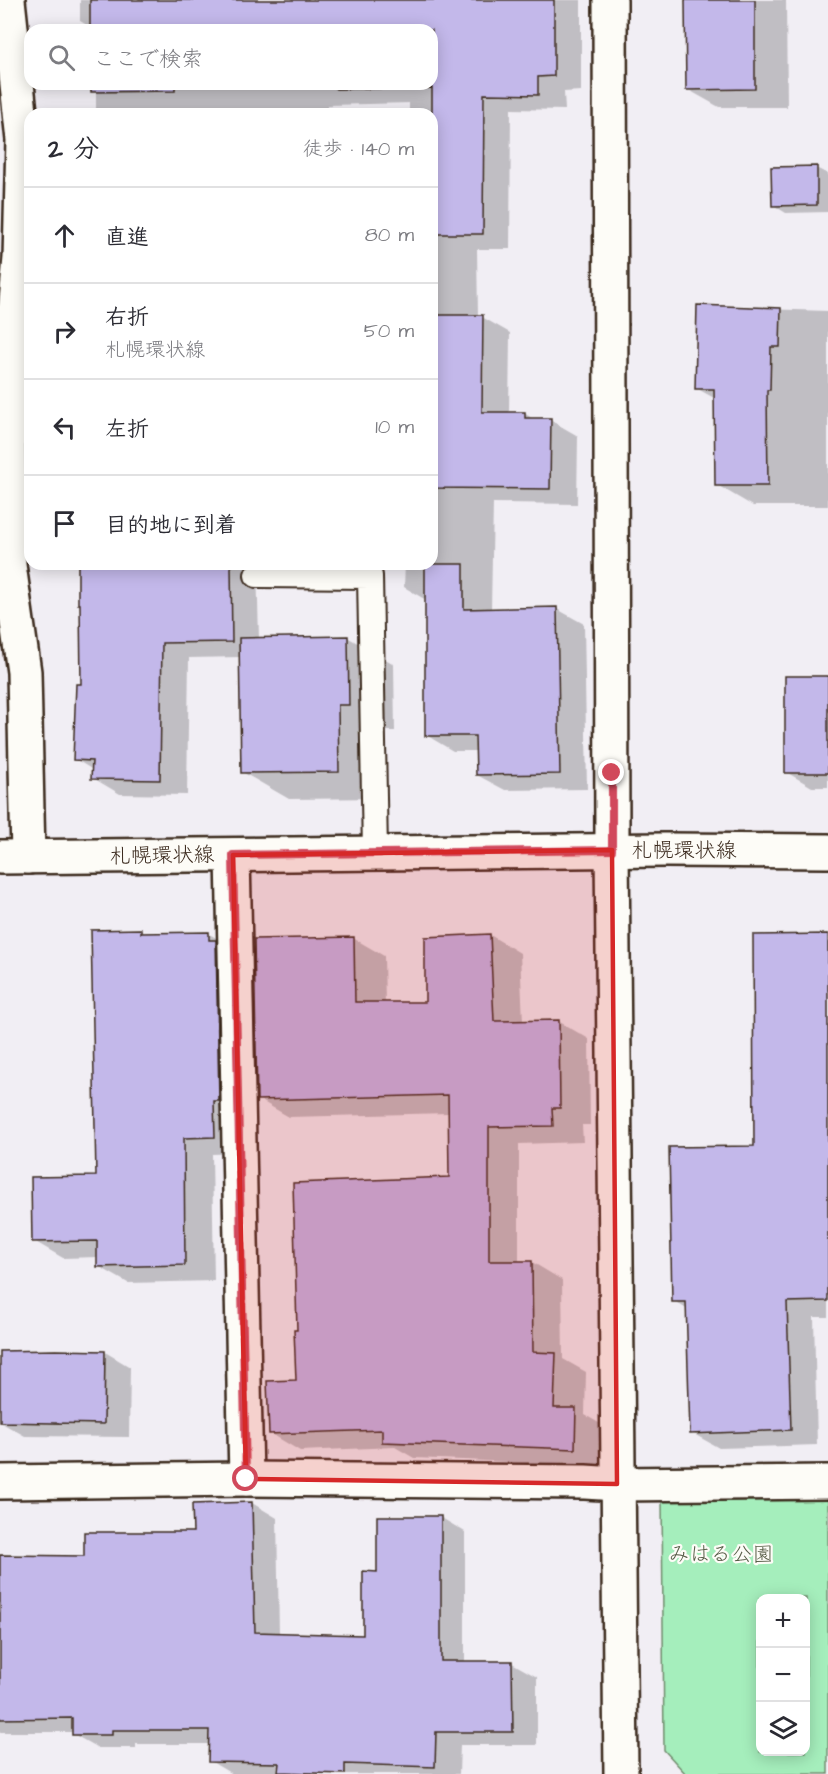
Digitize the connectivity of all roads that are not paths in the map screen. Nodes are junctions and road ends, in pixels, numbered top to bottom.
1 (8, 0) edge
2 (610, 0) edge
3 (257, 575) dead end
4 (612, 850) junction
5 (828, 851) edge
6 (375, 852) junction
7 (233, 855) junction
8 (14, 857) edge
9 (246, 1479) junction
10 (0, 1482) edge
11 (828, 1482) edge
12 (617, 1484) junction
13 (621, 1774) edge

1 - 8 street
2 - 4 street
3 - 6 lane
4 - 5 street, 札幌環状線
4 - 6 street, 札幌環状線
4 - 12 street
6 - 7 street, 札幌環状線
7 - 8 street, 札幌環状線
7 - 9 street
9 - 10 street
9 - 12 street
11 - 12 street
12 - 13 street

